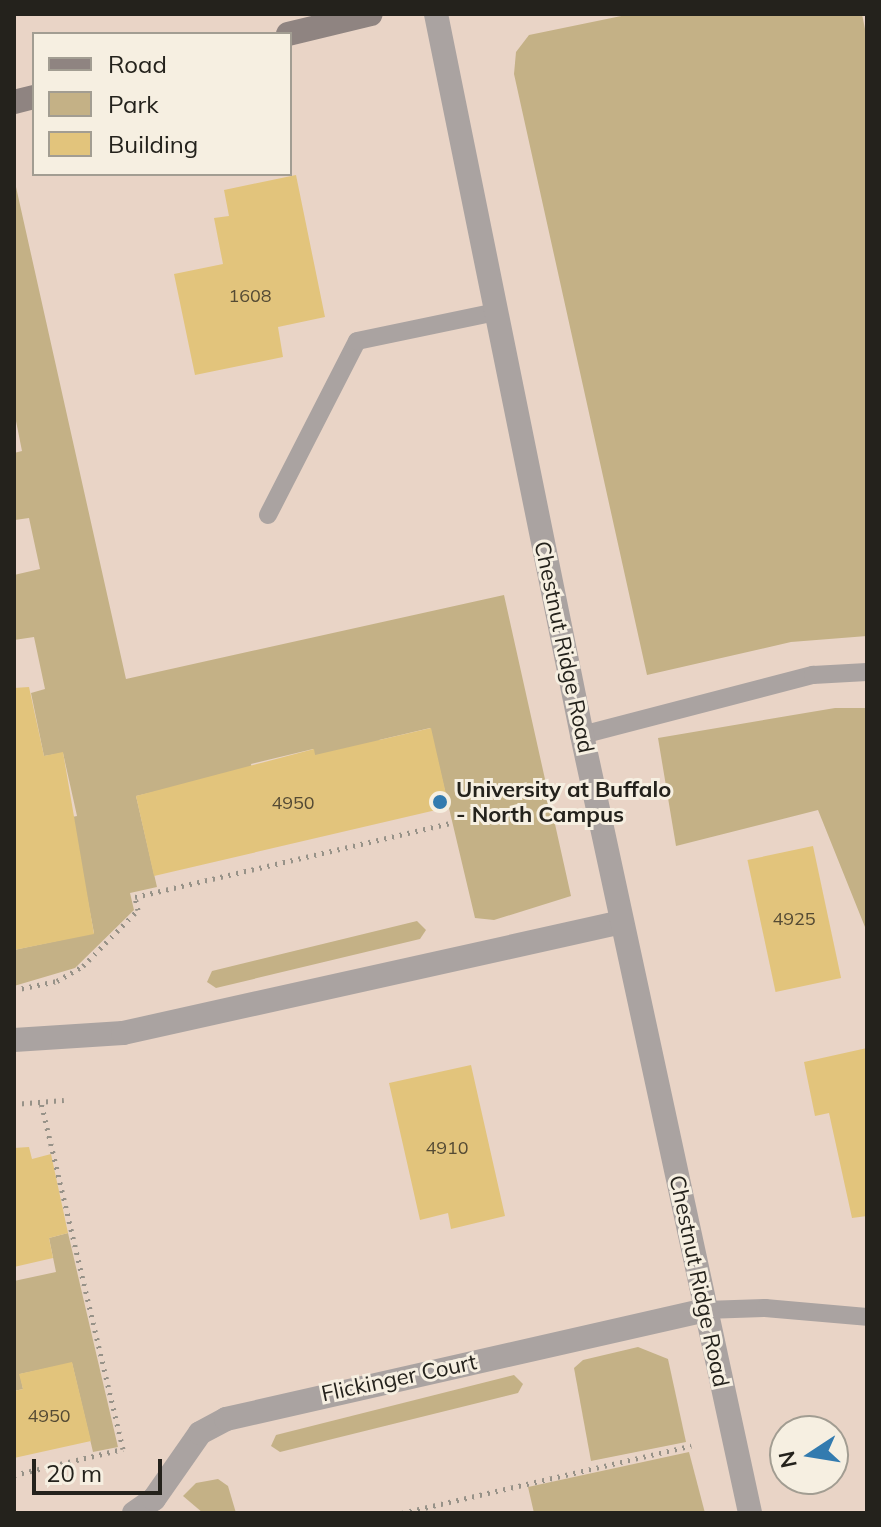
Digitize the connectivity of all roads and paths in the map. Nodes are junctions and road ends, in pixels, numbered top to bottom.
1 (371, 14) edge
2 (436, 14) edge
3 (292, 33) edge
4 (496, 312) junction
5 (268, 515) dead end
6 (867, 672) edge
7 (582, 735) junction
8 (450, 823) dead end
9 (622, 922) junction
10 (14, 990) edge
11 (14, 1040) edge
12 (64, 1100) dead end
13 (41, 1102) junction
14 (14, 1104) edge
15 (705, 1310) junction
16 (867, 1317) edge
17 (691, 1446) dead end
18 (14, 1475) edge
19 (134, 1513) edge
20 (402, 1513) edge
21 (750, 1513) edge

1 - 3 main road
2 - 4 street, Chestnut Ridge Road
4 - 5 lane
4 - 7 street, Chestnut Ridge Road
6 - 7 lane
7 - 9 street, Chestnut Ridge Road
8 - 10 path
9 - 11 street
9 - 15 street, Chestnut Ridge Road
12 - 13 path
13 - 14 path
13 - 18 path
15 - 16 lane
15 - 19 street, Flickinger Court
15 - 21 street, Chestnut Ridge Road
17 - 20 path

